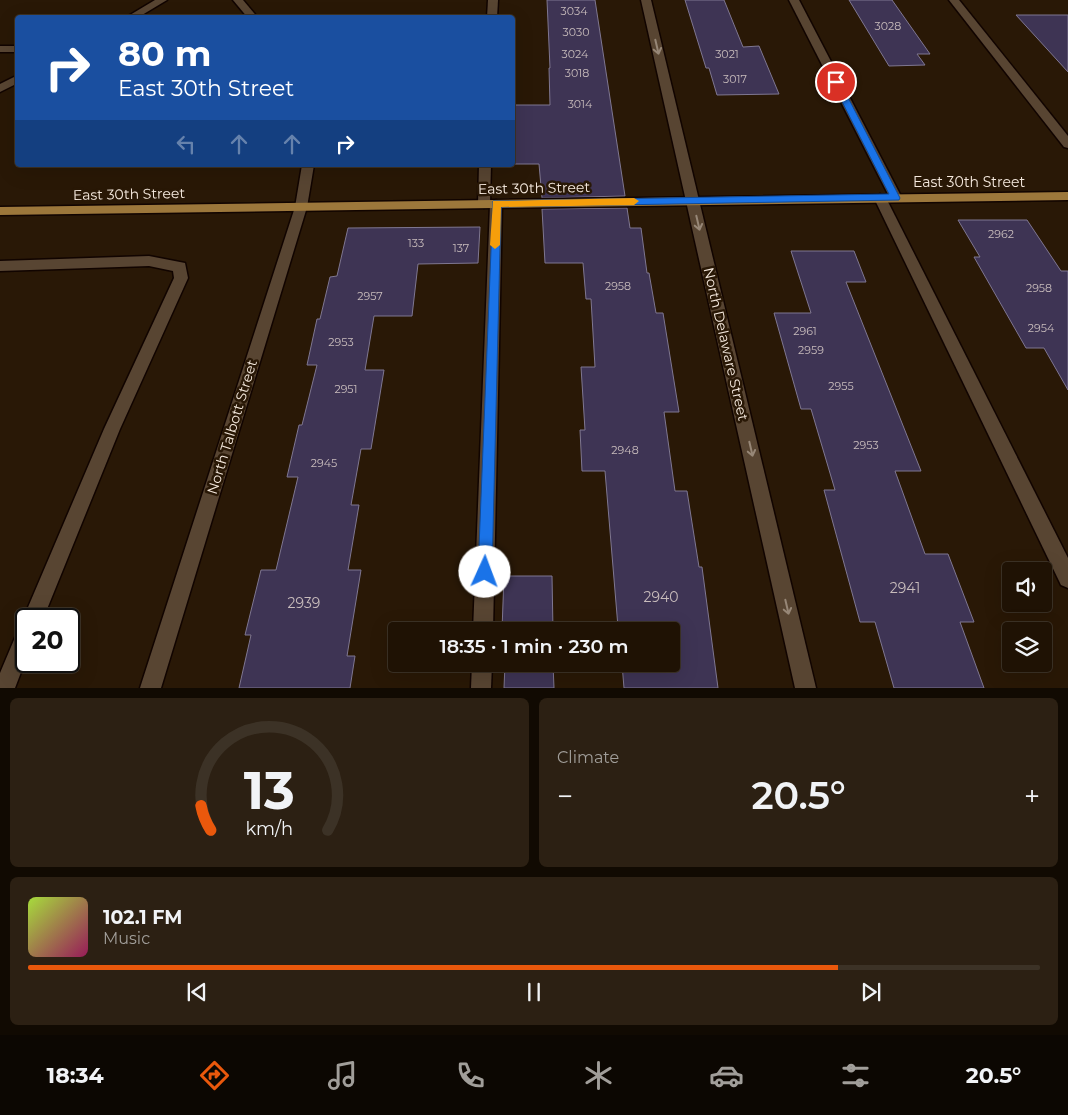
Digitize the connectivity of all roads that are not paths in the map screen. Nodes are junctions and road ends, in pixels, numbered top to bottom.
1 (170, 0) edge
2 (493, 0) edge
3 (646, 0) edge
4 (794, 0) edge
5 (954, 0) edge
6 (160, 1) edge
7 (236, 2) edge
8 (134, 15) edge
9 (251, 15) edge
10 (492, 15) edge
11 (0, 49) edge
12 (15, 49) edge
13 (15, 80) edge
14 (0, 89) edge
15 (1068, 144) edge
16 (308, 167) edge
17 (485, 167) edge
18 (1068, 196) edge
19 (888, 198) junction
20 (693, 200) junction
21 (490, 204) junction
22 (301, 207) junction
23 (0, 211) edge
24 (0, 266) edge
25 (1068, 578) edge
26 (38, 608) edge
27 (483, 622) edge
28 (15, 662) edge
29 (482, 672) edge
30 (4, 688) edge
31 (150, 688) edge
32 (482, 688) edge
33 (806, 688) edge

1 - 6 street
2 - 10 street
3 -> 20 street, North Delaware Street
4 - 19 street
5 - 15 street
6 - 8 street
7 - 9 street
11 - 12 street
13 - 14 street
16 - 22 street, North Talbott Street
17 - 21 street
18 - 19 main road, East 30th Street
19 - 20 main road, East 30th Street
19 - 25 street
20 - 21 main road, East 30th Street
20 -> 33 street, North Delaware Street
21 - 22 main road, East 30th Street
21 - 27 street
22 - 23 main road, East 30th Street
22 - 31 street, North Talbott Street
24 - 26 street
28 - 30 street
29 - 32 street

